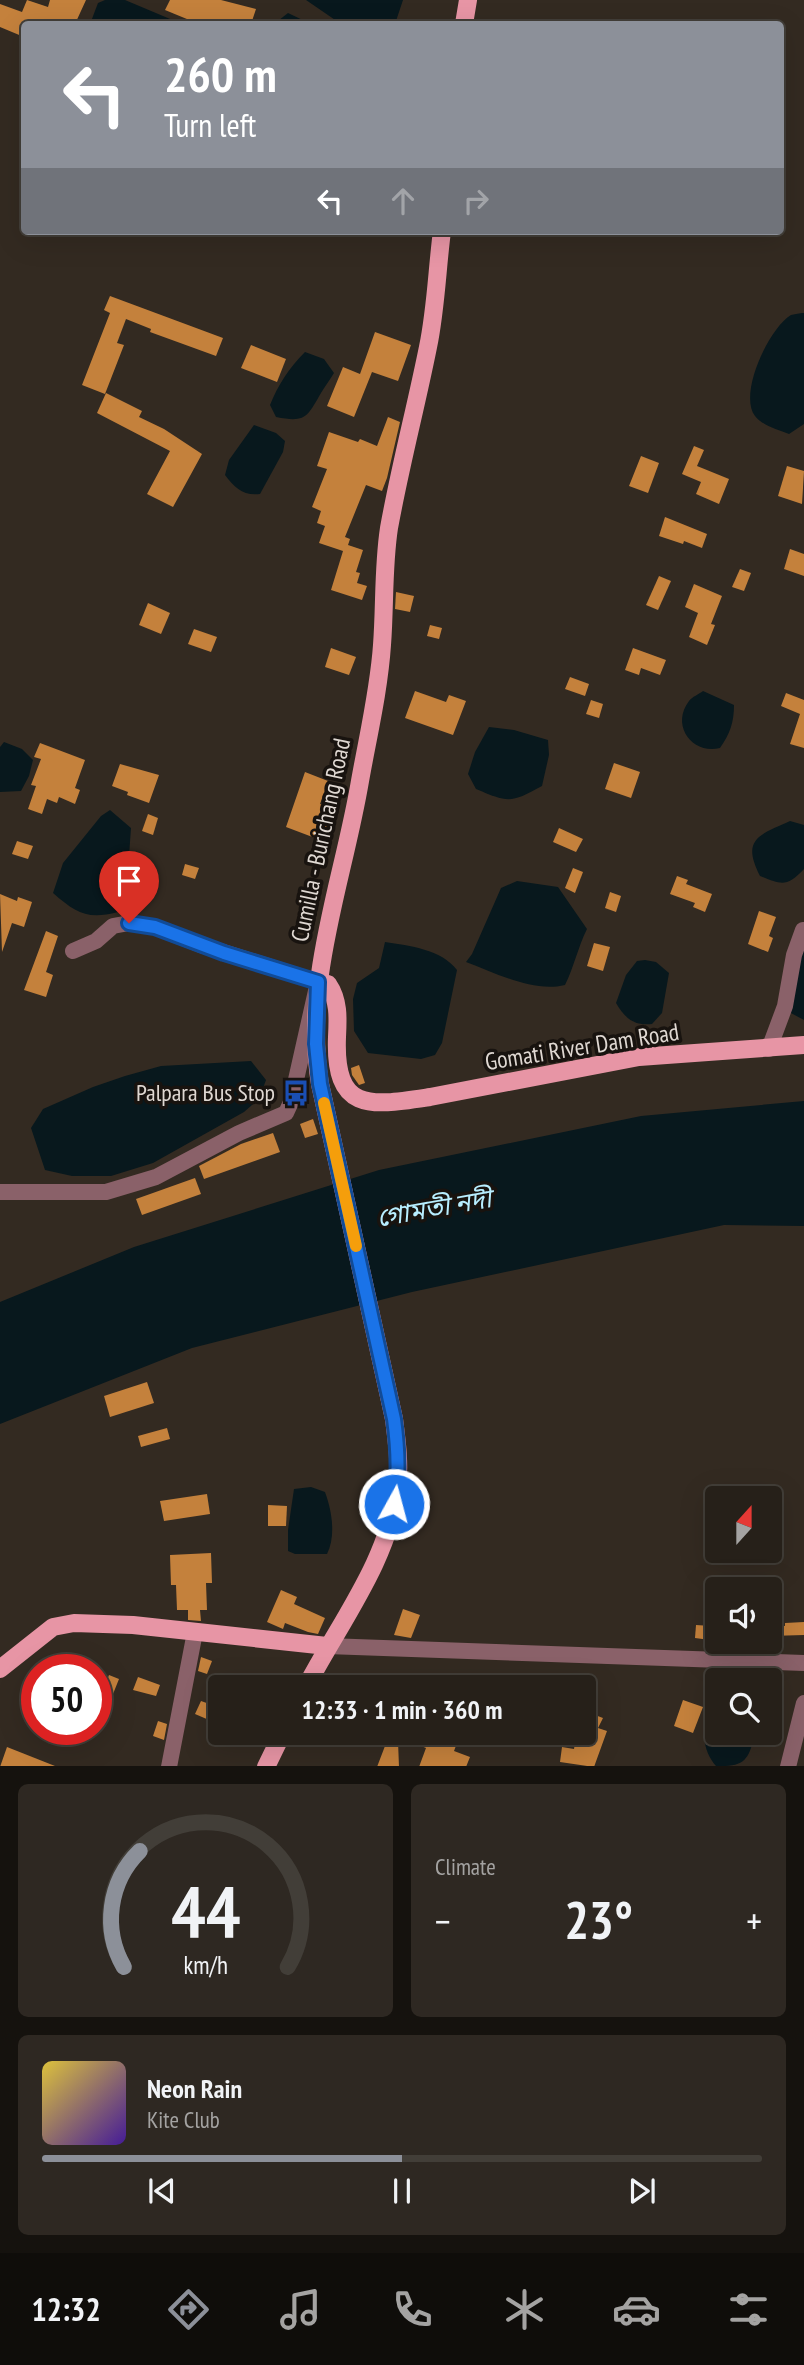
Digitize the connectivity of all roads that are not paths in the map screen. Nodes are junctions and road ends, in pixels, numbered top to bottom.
1 (468, 0) edge
2 (464, 21) edge
3 (442, 235) edge
4 (803, 930) edge
5 (74, 951) dead end
6 (318, 982) junction
7 (804, 1045) edge
8 (769, 1049) junction
9 (0, 1192) edge
10 (195, 1632) junction
11 (327, 1646) junction
12 (804, 1663) edge
13 (0, 1669) edge
14 (312, 1675) edge
15 (804, 1703) edge
16 (276, 1745) edge
17 (169, 1766) edge
18 (266, 1766) edge
19 (788, 1766) edge

1 - 2 main road
3 - 6 main road, Cumilla - Burichang Road
4 - 8 street
5 - 6 street
6 - 8 main road, Gomati River Dam Road
6 - 9 street
6 - 11 main road, Cumilla - Burichang Road
7 - 8 main road, Gomati River Dam Road
10 - 11 main road
10 - 13 main road
10 - 17 street
11 - 12 street
11 - 14 main road, Cumilla - Burichang Road
15 - 19 street
16 - 18 main road

